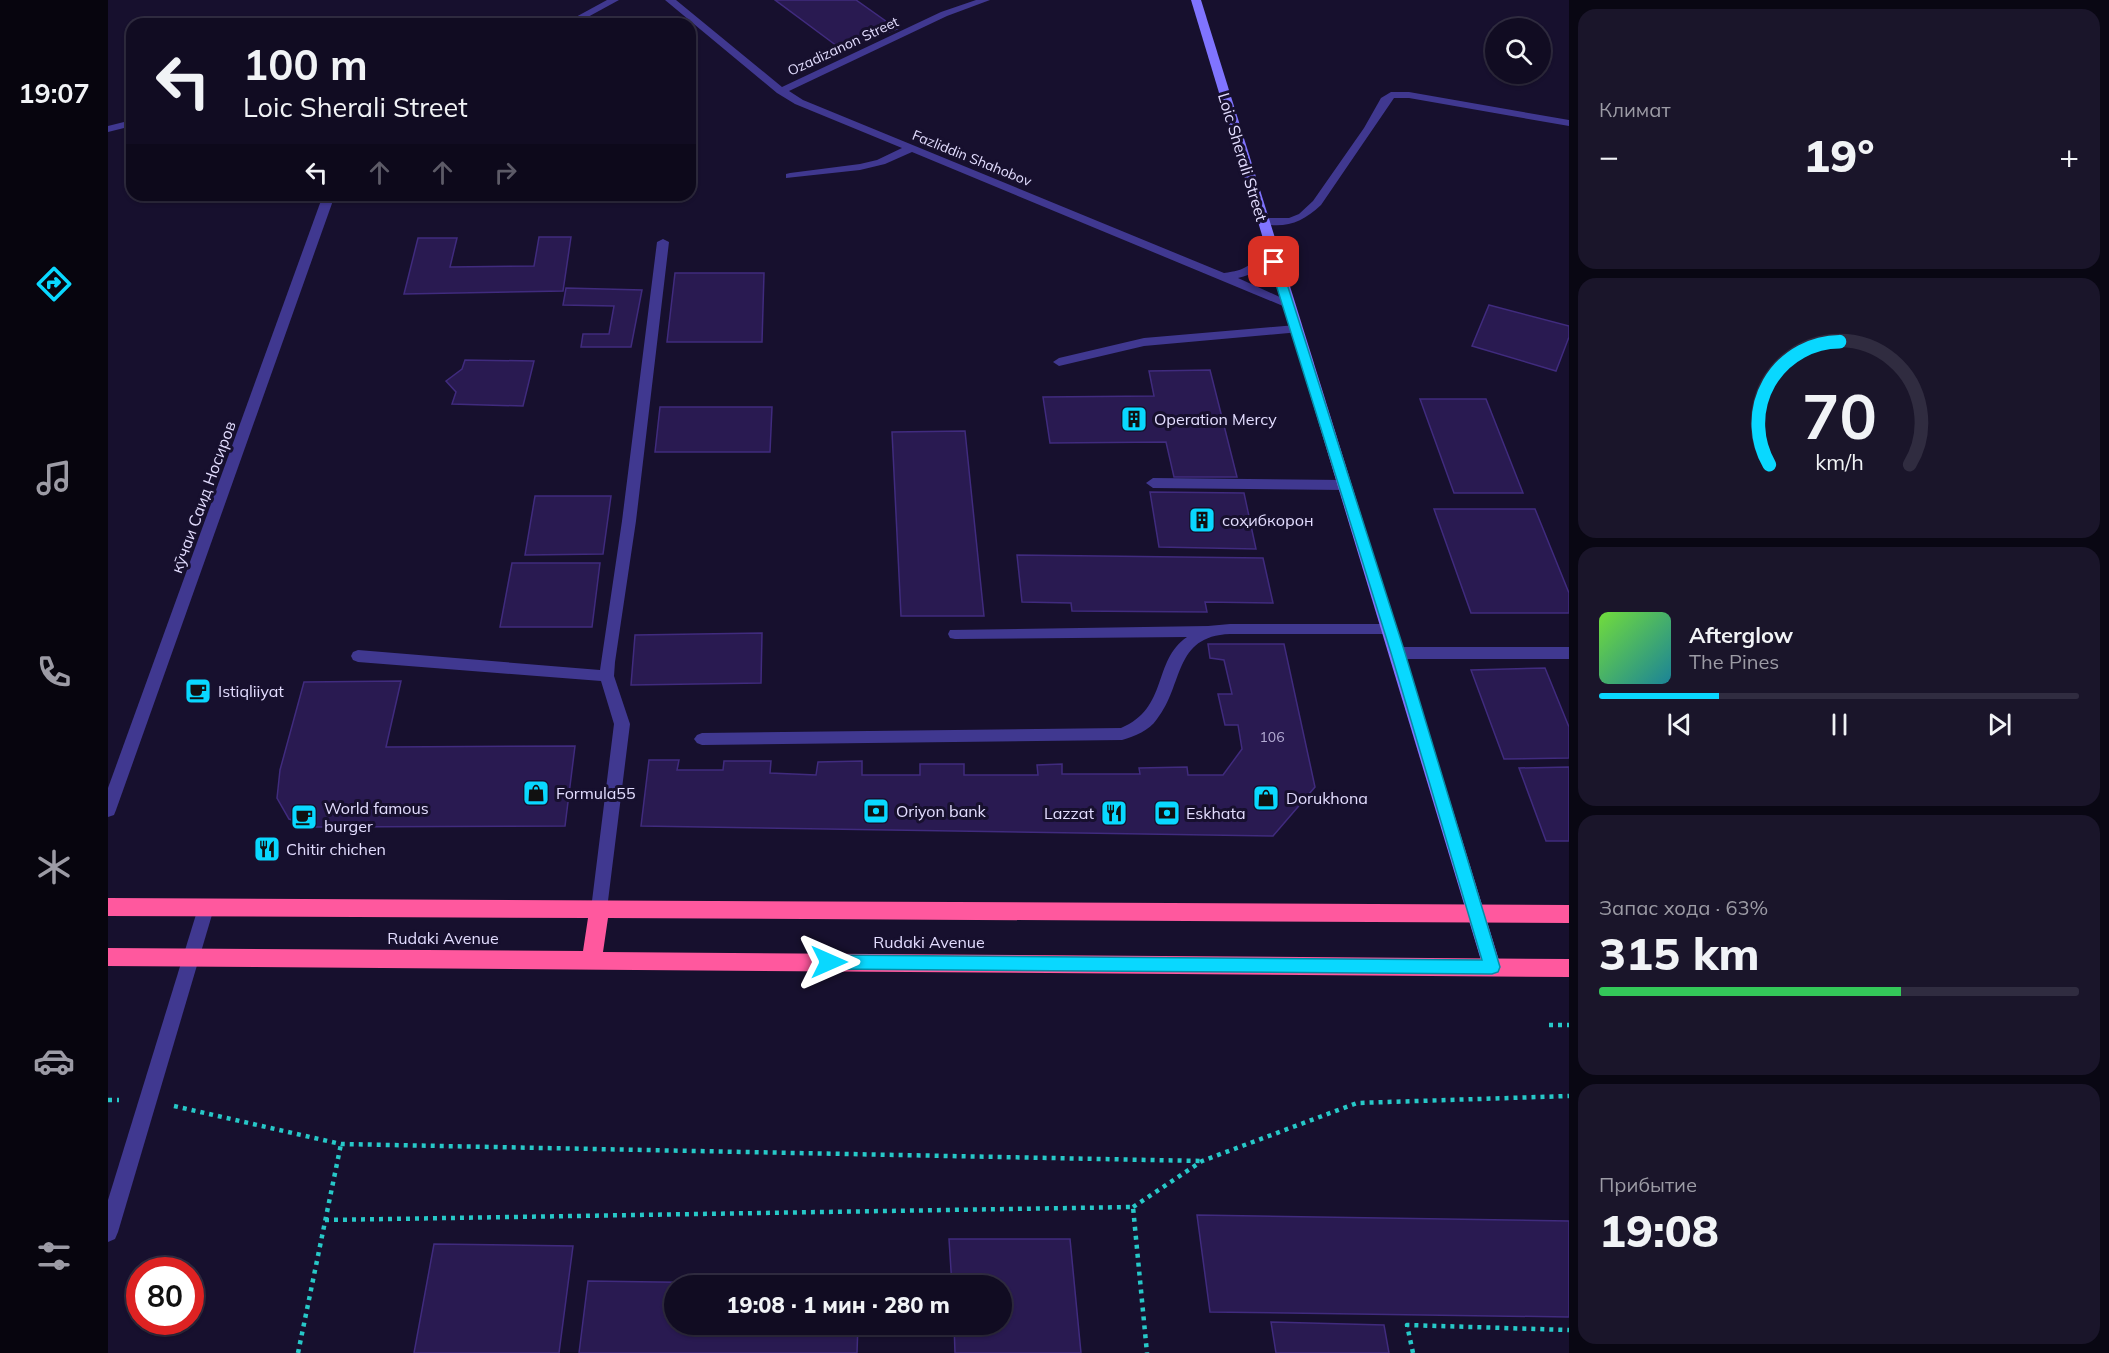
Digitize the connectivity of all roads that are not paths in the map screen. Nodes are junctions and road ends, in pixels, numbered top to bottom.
1 (614, 0) edge
2 (670, 0) edge
3 (985, 0) edge
4 (1196, 0) edge
5 (580, 18) edge
6 (692, 18) edge
7 (696, 21) edge
8 (781, 91) junction
9 (1569, 123) edge
10 (126, 124) edge
11 (108, 129) edge
12 (910, 149) junction
13 (790, 176) dead end
14 (327, 201) edge
15 (1262, 220) junction
16 (663, 242) dead end
17 (1268, 242) junction
18 (1214, 273) junction
19 (1287, 303) junction
20 (1296, 329) junction
21 (1059, 362) dead end
22 (1153, 483) dead end
23 (1345, 485) junction
24 (1389, 629) junction
25 (1215, 631) junction
26 (955, 634) dead end
27 (1398, 653) junction
28 (1569, 653) edge
29 (358, 656) dead end
30 (607, 676) junction
31 (702, 739) dead end
32 (108, 810) edge
33 (108, 907) edge
34 (206, 908) junction
35 (599, 909) junction
36 (1476, 914) junction
37 (1569, 914) edge
38 (108, 957) edge
39 (191, 958) junction
40 (592, 960) junction
41 (1492, 967) junction
42 (1569, 968) edge
43 (108, 1232) edge

1 - 5 street
2 - 6 street, Fazliddin Shahobov
3 - 8 street, Ozadizanon Street
4 - 15 main road, Loic Sherali Street
7 - 8 street, Fazliddin Shahobov
8 - 12 street, Fazliddin Shahobov
9 - 15 street
10 - 11 street
12 - 13 street
12 - 18 street, Fazliddin Shahobov
14 - 32 street, кӯчаи Саид Носиров
15 - 17 main road, Loic Sherali Street
16 - 30 street
17 - 18 street
17 - 19 main road, Loic Sherali Street
18 - 19 street, Fazliddin Shahobov
19 - 20 main road, Loic Sherali Street
20 - 21 street
20 - 23 main road, Loic Sherali Street
22 - 23 street
23 - 24 main road, Loic Sherali Street
24 - 25 street
24 - 27 main road, Loic Sherali Street
25 - 26 street
25 - 31 street
27 - 28 street
27 - 36 main road, Loic Sherali Street
29 - 30 street
30 - 35 street
33 - 34 highway, Rudaki Avenue
34 - 35 highway, Rudaki Avenue
34 - 39 street
35 - 36 highway, Rudaki Avenue
35 - 40 highway
36 - 37 highway, Rudaki Avenue
36 - 41 main road, Loic Sherali Street
38 - 39 highway, Rudaki Avenue
39 - 40 highway, Rudaki Avenue
39 - 43 street
40 - 41 highway, Rudaki Avenue
41 - 42 highway, Rudaki Avenue

